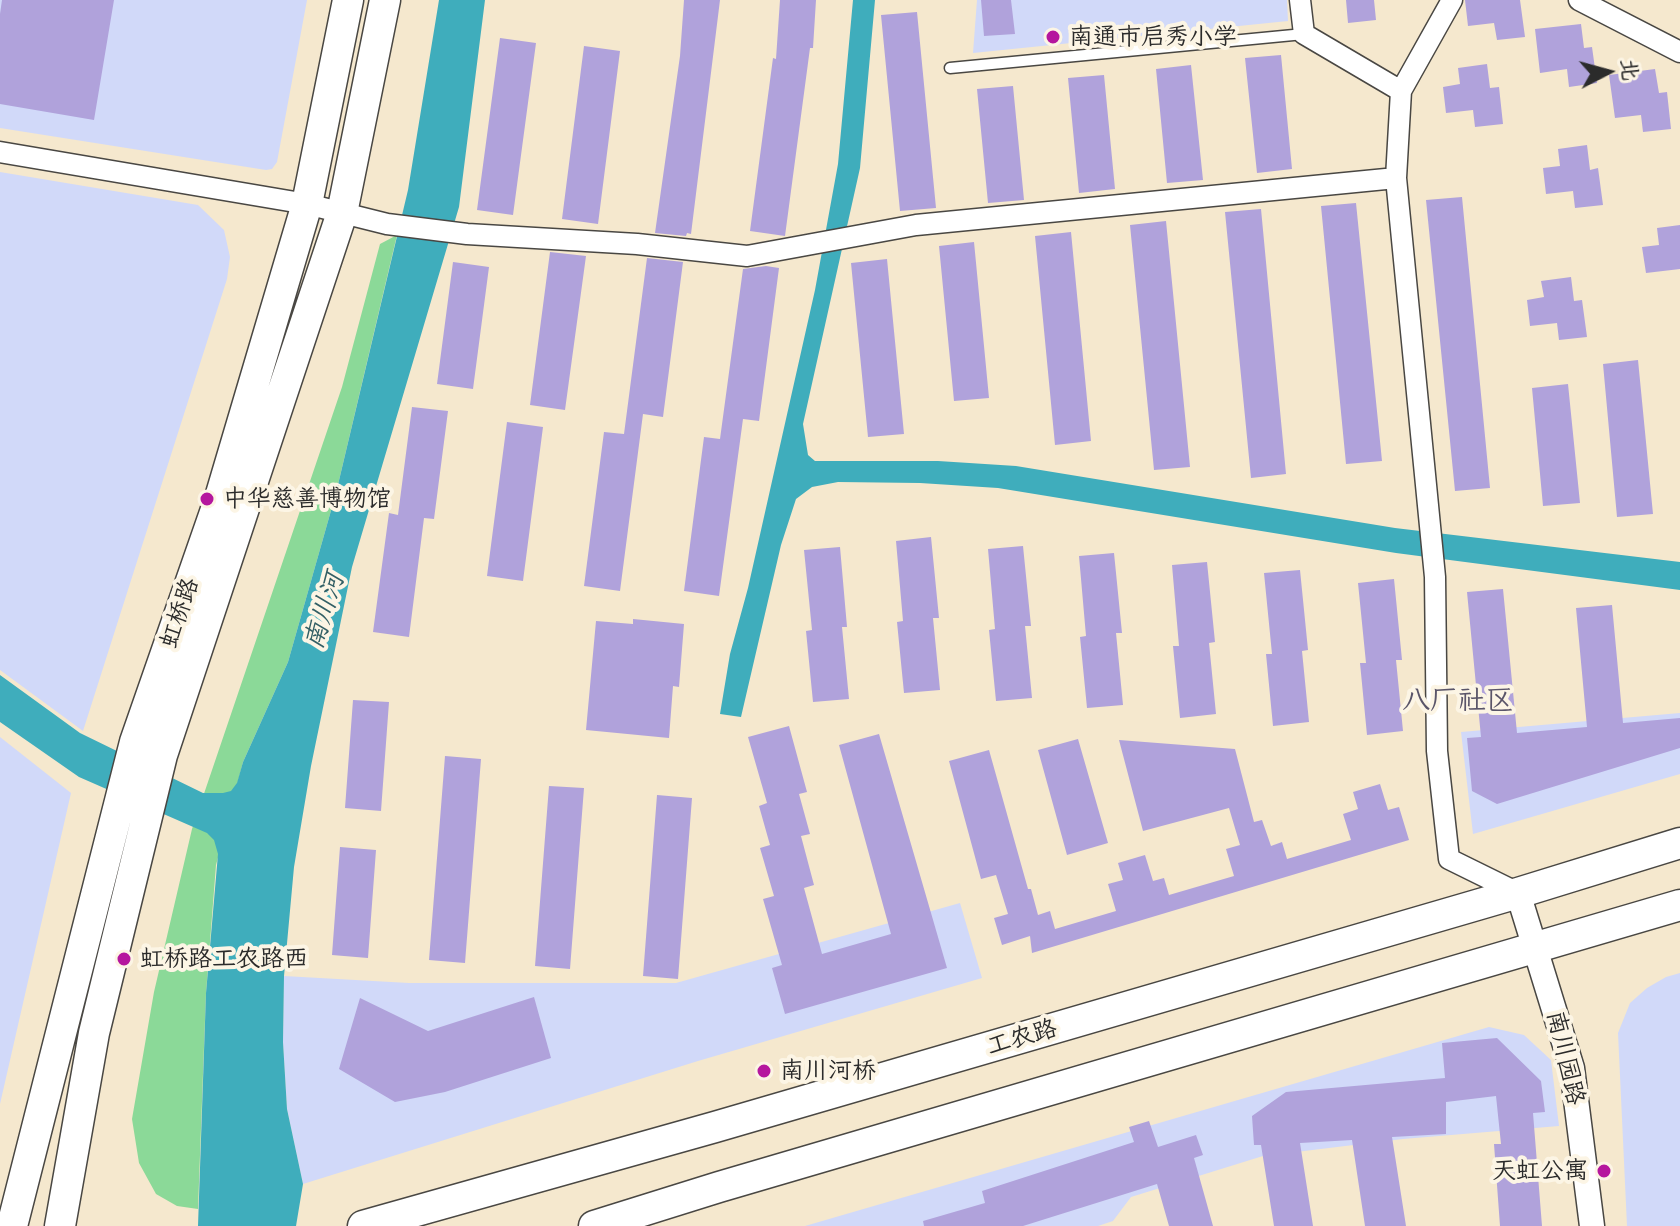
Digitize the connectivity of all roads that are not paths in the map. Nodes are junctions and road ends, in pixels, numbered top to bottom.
1 (348, 0) edge
2 (385, 0) edge
3 (1300, 0) edge
4 (1452, 0) edge
5 (1579, 0) edge
6 (1304, 34) junction
7 (1680, 52) edge
8 (950, 68) dead end
9 (1401, 91) junction
10 (0, 152) edge
11 (1396, 178) junction
12 (307, 204) junction
13 (342, 213) junction
14 (1680, 843) edge
15 (1518, 893) junction
16 (1680, 905) edge
17 (1536, 947) junction
18 (12, 1226) edge
19 (60, 1226) edge
20 (363, 1226) edge
21 (594, 1226) edge
22 (1592, 1226) edge

1 - 12 main road, 虹桥路
2 - 13 main road, 虹桥路
3 - 6 street
4 - 9 street
5 - 7 street
6 - 8 lane
6 - 9 street
9 - 11 street
10 - 12 street
11 - 13 street
11 - 15 street
12 - 13 street
12 - 18 main road, 虹桥路
13 - 19 main road, 虹桥路
14 - 15 main road, 工农路
15 - 17 street, 南川园路
15 - 20 main road, 工农路
16 - 17 main road
17 - 21 main road
17 - 22 street, 南川园路

